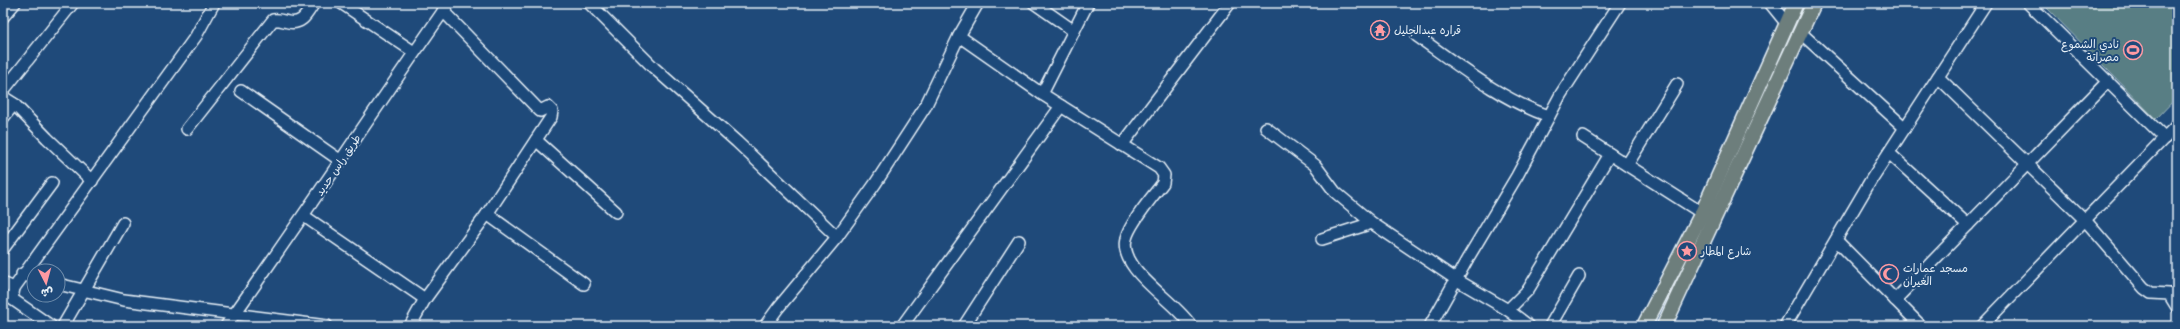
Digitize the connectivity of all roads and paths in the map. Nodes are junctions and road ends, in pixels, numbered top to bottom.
1 (15, 3) edge
2 (73, 3) edge
3 (214, 3) edge
4 (314, 3) edge
5 (341, 3) edge
6 (589, 3) edge
7 (978, 3) edge
8 (1034, 3) edge
9 (1088, 3) edge
10 (1230, 3) edge
11 (1620, 3) edge
12 (1770, 3) edge
13 (1796, 3) edge
14 (1814, 3) edge
15 (1986, 3) edge
16 (2028, 3) edge
17 (446, 7) edge
18 (3, 17) edge
19 (1787, 24) junction
20 (1074, 32) junction
21 (1801, 33) junction
22 (959, 36) junction
23 (1417, 36) dead end
24 (414, 52) junction
25 (1938, 77) junction
26 (2108, 81) junction
27 (1677, 84) dead end
28 (3, 91) edge
29 (241, 91) dead end
30 (1042, 94) junction
31 (3, 97) edge
32 (14, 104) junction
33 (1061, 106) junction
34 (1549, 116) junction
35 (3, 118) edge
36 (2177, 125) edge
37 (1266, 128) dead end
38 (1905, 128) junction
39 (187, 129) dead end
40 (1582, 137) dead end
41 (2165, 138) junction
42 (536, 140) junction
43 (1122, 145) junction
44 (1889, 153) junction
45 (1610, 154) junction
46 (341, 161) junction
47 (1627, 165) junction
48 (2026, 165) junction
49 (92, 181) junction
50 (52, 183) dead end
51 (616, 212) dead end
52 (1702, 213) junction
53 (487, 214) junction
54 (304, 216) junction
55 (2085, 220) junction
56 (123, 223) dead end
57 (1372, 223) junction
58 (1968, 224) junction
59 (837, 237) junction
60 (1322, 239) dead end
61 (1836, 240) junction
62 (1020, 241) dead end
63 (3, 249) edge
64 (22, 274) junction
65 (26, 275) edge
66 (1579, 276) dead end
67 (1457, 280) junction
68 (3, 283) edge
69 (584, 284) dead end
70 (66, 286) edge
71 (14, 288) junction
72 (84, 291) junction
73 (425, 299) junction
74 (1895, 300) junction
75 (2177, 307) edge
76 (1508, 310) junction
77 (234, 315) junction
78 (51, 326) edge
79 (63, 326) edge
80 (226, 326) edge
81 (327, 326) edge
82 (410, 326) edge
83 (765, 326) edge
84 (902, 326) edge
85 (964, 326) edge
86 (1191, 326) edge
87 (1430, 326) edge
88 (1529, 326) edge
89 (1550, 326) edge
90 (1644, 326) edge
91 (1664, 326) edge
92 (1785, 326) edge
93 (1921, 326) edge
94 (1982, 326) edge

1 - 18 street
2 - 28 street
3 - 49 street
4 - 39 street
5 - 24 street
6 - 59 street
7 - 22 street
8 - 20 street
9 - 20 street
10 - 43 street
11 - 34 street
12 - 19 street
13 - 19 main road
14 - 21 main road
15 - 25 street
16 - 26 street
17 - 24 street, طريق راس حديد
17 - 42 street
19 - 52 main road
20 - 30 street
21 - 38 street
21 - 91 main road
22 - 30 street
22 - 59 street
23 - 34 street
24 - 46 street, طريق راس حديد
25 - 38 street
25 - 48 street
26 - 41 street
26 - 48 street
27 - 47 street
29 - 46 street
30 - 33 street
31 - 32 street
32 - 35 street
32 - 49 street
33 - 43 street
33 - 84 street
34 - 67 street
36 - 41 street
37 - 57 street
38 - 44 street
40 - 45 street
41 - 55 street
42 - 51 street
42 - 53 street
43 - 86 street
44 - 58 street
44 - 61 street
45 - 47 street
45 - 76 street
46 - 54 street, طريق راس حديد
47 - 52 street
48 - 55 street
48 - 58 street
49 - 64 street
50 - 63 street
52 - 90 main road
53 - 69 street
53 - 73 street
54 - 73 street
54 - 77 street, طريق راس حديد
55 - 75 street
55 - 94 street
56 - 72 street
57 - 60 street
57 - 67 street
58 - 74 street
59 - 83 street
61 - 74 street
61 - 92 street
62 - 85 street
64 - 65 street
64 - 71 street
66 - 89 street
67 - 76 street
67 - 87 street
68 - 71 street
70 - 72 street
71 - 78 street
72 - 77 street
72 - 79 street
73 - 82 street
74 - 93 street
76 - 88 street
77 - 80 street, طريق راس حديد
77 - 81 street

